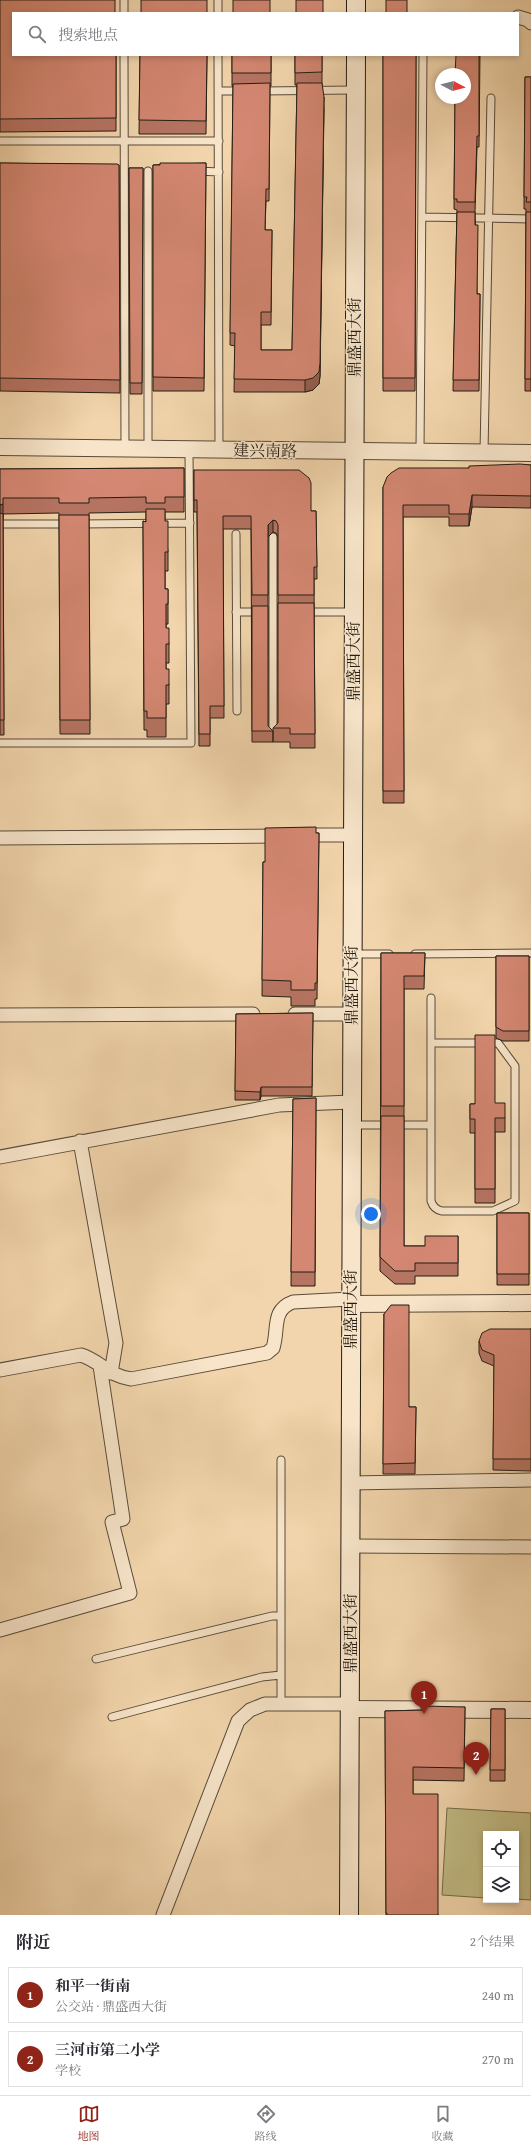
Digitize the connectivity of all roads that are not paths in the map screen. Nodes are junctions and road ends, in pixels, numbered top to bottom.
1 (124, 0) edge
2 (218, 0) edge
3 (356, 0) edge
4 (124, 12) edge
5 (218, 12) edge
6 (356, 12) edge
7 (519, 18) edge
8 (531, 23) edge
9 (124, 56) edge
10 (218, 56) edge
11 (356, 56) edge
12 (423, 56) edge
13 (355, 90) junction
14 (218, 91) junction
15 (491, 98) dead end
16 (0, 141) edge
17 (124, 141) junction
18 (219, 141) junction
19 (132, 171) junction
20 (156, 171) edge
21 (187, 171) edge
22 (219, 172) junction
23 (422, 217) junction
24 (488, 218) junction
25 (531, 219) edge
26 (0, 447) edge
27 (125, 448) junction
28 (148, 449) junction
29 (189, 449) junction
30 (219, 450) junction
31 (354, 451) junction
32 (420, 452) junction
33 (484, 452) junction
34 (531, 453) edge
35 (0, 524) edge
36 (190, 524) junction
37 (236, 534) dead end
38 (273, 537) dead end
39 (236, 612) junction
40 (273, 612) junction
41 (281, 612) edge
42 (297, 612) edge
43 (353, 612) junction
44 (236, 712) dead end
45 (273, 737) edge
46 (0, 744) edge
47 (352, 835) junction
48 (0, 838) edge
49 (531, 953) edge
50 (351, 954) junction
51 (398, 954) edge
52 (406, 954) edge
53 (431, 998) dead end
54 (263, 1014) edge
55 (279, 1014) edge
56 (351, 1014) junction
57 (0, 1015) edge
58 (431, 1043) junction
59 (351, 1102) junction
60 (351, 1125) junction
61 (431, 1125) junction
62 (80, 1142) junction
63 (0, 1157) edge
64 (350, 1302) junction
65 (531, 1303) edge
66 (100, 1366) junction
67 (0, 1370) edge
68 (111, 1374) junction
69 (281, 1460) dead end
70 (531, 1480) edge
71 (350, 1483) junction
72 (350, 1546) junction
73 (531, 1547) edge
74 (281, 1616) junction
75 (0, 1630) edge
76 (96, 1659) dead end
77 (281, 1675) junction
78 (282, 1704) junction
79 (349, 1707) junction
80 (531, 1710) edge
81 (112, 1717) dead end
82 (163, 1915) edge
83 (349, 1915) edge

1 - 4 lane
2 - 5 lane
3 - 6 main road
7 - 8 street
9 - 17 lane
10 - 14 lane
11 - 13 main road, 鼎盛西大街
12 - 23 lane
13 - 14 lane
13 - 31 main road, 鼎盛西大街
14 - 18 lane
15 - 24 lane
16 - 17 lane
17 - 18 lane
17 - 19 lane
18 - 22 lane
19 - 20 lane
19 - 27 lane
19 - 28 lane
21 - 22 lane
22 - 30 lane
23 - 24 lane
23 - 32 lane
24 - 25 lane
24 - 33 lane
26 - 27 street, 建兴南路
27 - 28 street, 建兴南路
28 - 29 street, 建兴南路
29 - 30 street, 建兴南路
29 - 36 lane
30 - 31 street, 建兴南路
31 - 32 street, 建兴南路
31 - 43 main road, 鼎盛西大街
32 - 33 street, 建兴南路
33 - 34 street, 建兴南路
35 - 36 lane
36 - 46 lane
37 - 39 lane
38 - 40 lane
39 - 40 lane
39 - 44 lane
40 - 41 lane
40 - 45 lane
42 - 43 lane
43 - 47 main road, 鼎盛西大街
47 - 48 street
47 - 50 main road, 鼎盛西大街
49 - 52 lane
50 - 51 lane
50 - 56 main road, 鼎盛西大街
53 - 58 lane
54 - 57 street
55 - 56 street
56 - 59 main road, 鼎盛西大街
58 - 61 lane
58 - 61 lane
59 - 60 main road, 鼎盛西大街
59 - 62 street
60 - 61 lane
60 - 64 main road, 鼎盛西大街
62 - 63 street
62 - 68 street
64 - 65 street
64 - 68 street
64 - 71 main road, 鼎盛西大街
66 - 67 street
66 - 68 street
66 - 75 street
69 - 74 lane
70 - 71 street
71 - 72 main road, 鼎盛西大街
72 - 73 street
72 - 79 main road, 鼎盛西大街
74 - 76 lane
74 - 77 lane
77 - 78 lane
77 - 81 lane
78 - 79 street
78 - 82 street
79 - 80 street
79 - 83 main road, 鼎盛西大街

